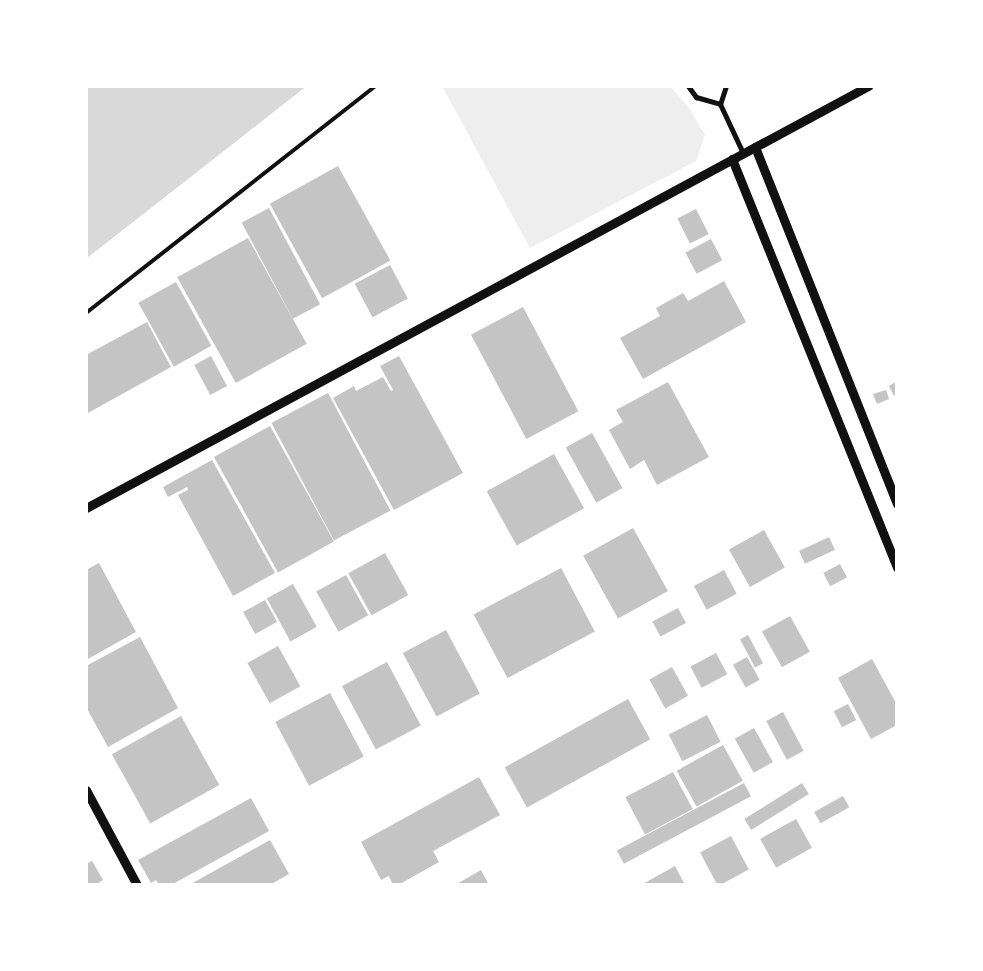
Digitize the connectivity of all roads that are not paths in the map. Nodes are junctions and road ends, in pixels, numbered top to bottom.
1 (375, 86) edge
2 (688, 86) edge
3 (726, 86) edge
4 (868, 86) edge
5 (720, 104) junction
6 (755, 147) junction
7 (744, 153) junction
8 (732, 159) junction
9 (86, 313) edge
10 (897, 504) edge
11 (86, 508) edge
12 (897, 568) edge
13 (86, 790) edge
14 (137, 885) edge

1 - 9 lane
2 - 5 street
3 - 5 street
4 - 6 street
5 - 7 street
6 - 7 street
6 - 10 street
7 - 8 street
8 - 11 street
8 - 12 street
13 - 14 street

